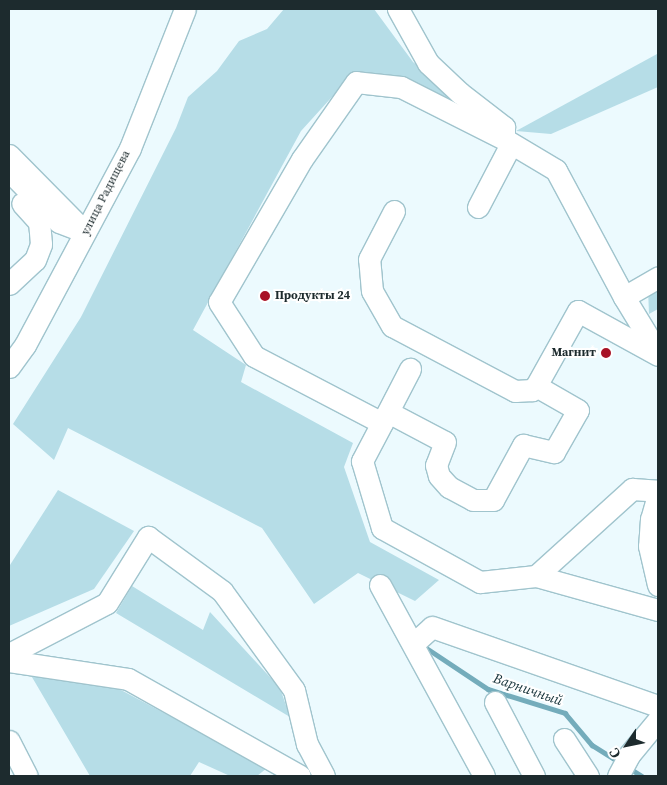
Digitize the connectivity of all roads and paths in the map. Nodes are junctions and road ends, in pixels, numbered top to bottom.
1 (185, 9) edge
2 (398, 9) edge
3 (508, 142) junction
4 (9, 155) edge
5 (9, 171) edge
6 (9, 189) edge
7 (478, 207) dead end
8 (394, 211) dead end
9 (78, 227) junction
10 (658, 277) edge
11 (9, 284) edge
12 (624, 297) junction
13 (658, 354) edge
14 (9, 367) edge
15 (410, 368) dead end
16 (536, 386) junction
17 (385, 418) junction
18 (658, 491) edge
19 (658, 495) edge
20 (536, 576) junction
21 (380, 585) dead end
22 (658, 585) edge
23 (658, 610) edge
24 (413, 644) junction
25 (9, 654) edge
26 (9, 662) edge
27 (495, 702) dead end
28 (658, 706) edge
29 (658, 720) edge
30 (564, 739) dead end
31 (9, 742) edge
32 (27, 776) edge
33 (300, 776) edge
34 (324, 776) edge
35 (484, 776) edge
36 (534, 776) edge
37 (588, 776) edge
38 (618, 776) edge

1 - 9 street, улица Радищева
2 - 3 street
3 - 7 street
3 - 12 street
3 - 17 street
4 - 9 street
5 - 9 street
6 - 11 street
8 - 16 street
9 - 14 street, улица Радищева
10 - 12 street
12 - 13 street
13 - 16 street
15 - 17 street
16 - 17 street
17 - 20 street
18 - 20 street
19 - 22 street
20 - 23 street
21 - 24 street
24 - 28 street
24 - 35 street
25 - 34 street
26 - 33 street
27 - 36 street
29 - 38 street
30 - 37 street
31 - 32 street

